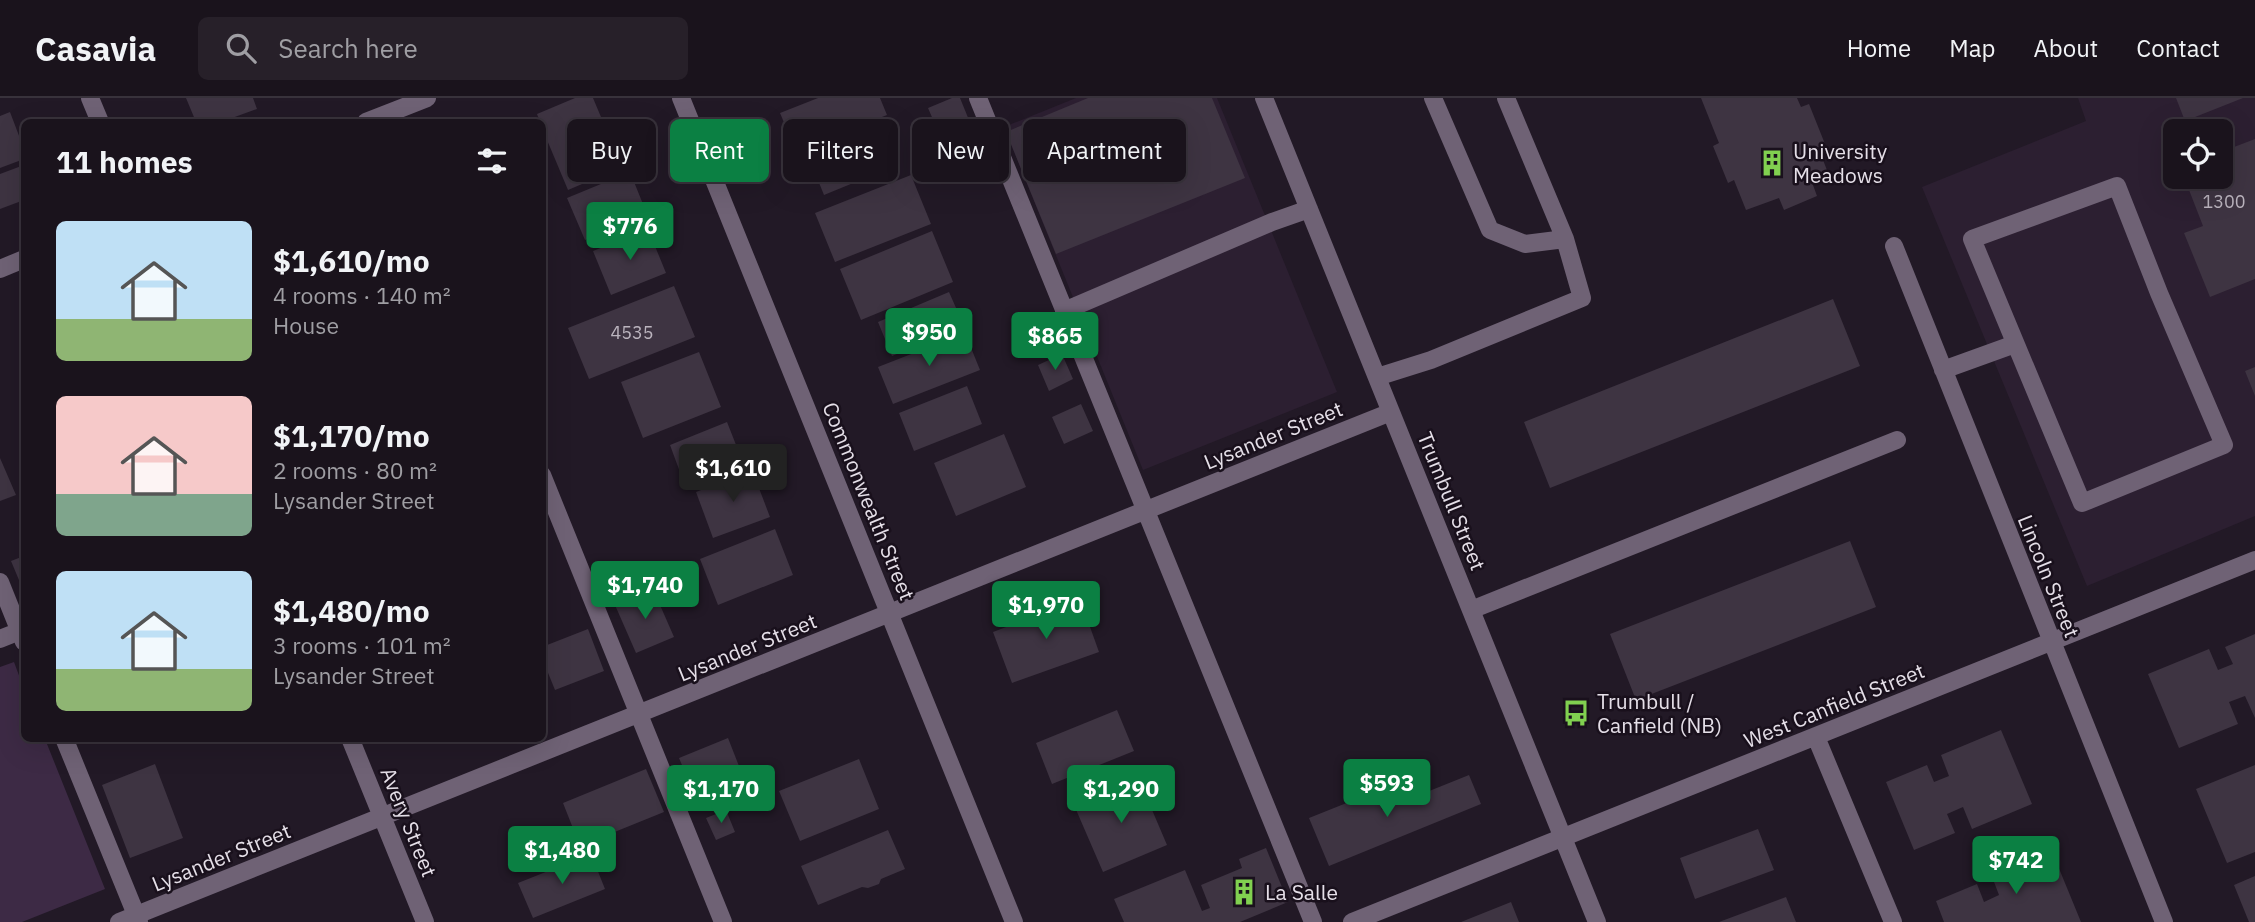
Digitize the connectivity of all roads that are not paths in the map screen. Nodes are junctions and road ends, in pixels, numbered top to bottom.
1 (90, 98) edge
2 (427, 98) edge
3 (681, 98) edge
4 (978, 98) edge
5 (1264, 98) edge
6 (1433, 98) edge
7 (1506, 98) edge
8 (395, 110) edge
9 (99, 119) edge
10 (373, 119) edge
11 (1309, 209) junction
12 (1565, 239) junction
13 (1894, 246) dead end
14 (21, 260) edge
15 (0, 269) edge
16 (1064, 311) junction
17 (2015, 344) junction
18 (1943, 370) junction
19 (1377, 377) junction
20 (1391, 412) junction
21 (1897, 440) dead end
22 (546, 485) edge
23 (1144, 511) junction
24 (2255, 560) edge
25 (0, 582) edge
26 (1471, 610) junction
27 (890, 614) junction
28 (21, 634) edge
29 (21, 636) edge
30 (0, 639) edge
31 (2051, 642) junction
32 (639, 715) junction
33 (1816, 737) junction
34 (65, 742) edge
35 (352, 742) edge
36 (383, 818) junction
37 (1563, 837) junction
38 (131, 920) edge
39 (425, 922) edge
40 (723, 922) edge
41 (1014, 922) edge
42 (1313, 922) edge
43 (1352, 922) edge
44 (1597, 922) edge
45 (1893, 922) edge
46 (2164, 922) edge

1 - 9 street
2 - 8 street
3 - 27 street, Commonwealth Street
4 - 16 street
5 - 11 street, Trumbull Street
6 - 12 street
7 - 12 street
8 - 10 street
11 - 16 street
11 - 19 street, Trumbull Street
12 - 19 street
13 - 18 street, Lincoln Street
14 - 15 street
16 - 23 street
17 - 17 street
17 - 18 street
18 - 31 street, Lincoln Street
19 - 20 street, Trumbull Street
20 - 23 street, Lysander Street
20 - 26 street, Trumbull Street
21 - 26 street
22 - 32 street
23 - 27 street, Lysander Street
23 - 42 street
24 - 31 street, West Canfield Street
25 - 28 street
26 - 37 street, Trumbull Street
27 - 32 street, Lysander Street
27 - 41 street, Commonwealth Street
29 - 30 street
31 - 33 street, West Canfield Street
31 - 46 street, Lincoln Street
32 - 36 street, Lysander Street
32 - 40 street
33 - 37 street, West Canfield Street
33 - 45 street
34 - 38 street
35 - 36 street, Avery Street
36 - 38 street, Lysander Street
36 - 39 street, Avery Street
37 - 43 street, West Canfield Street
37 - 44 street, Trumbull Street

